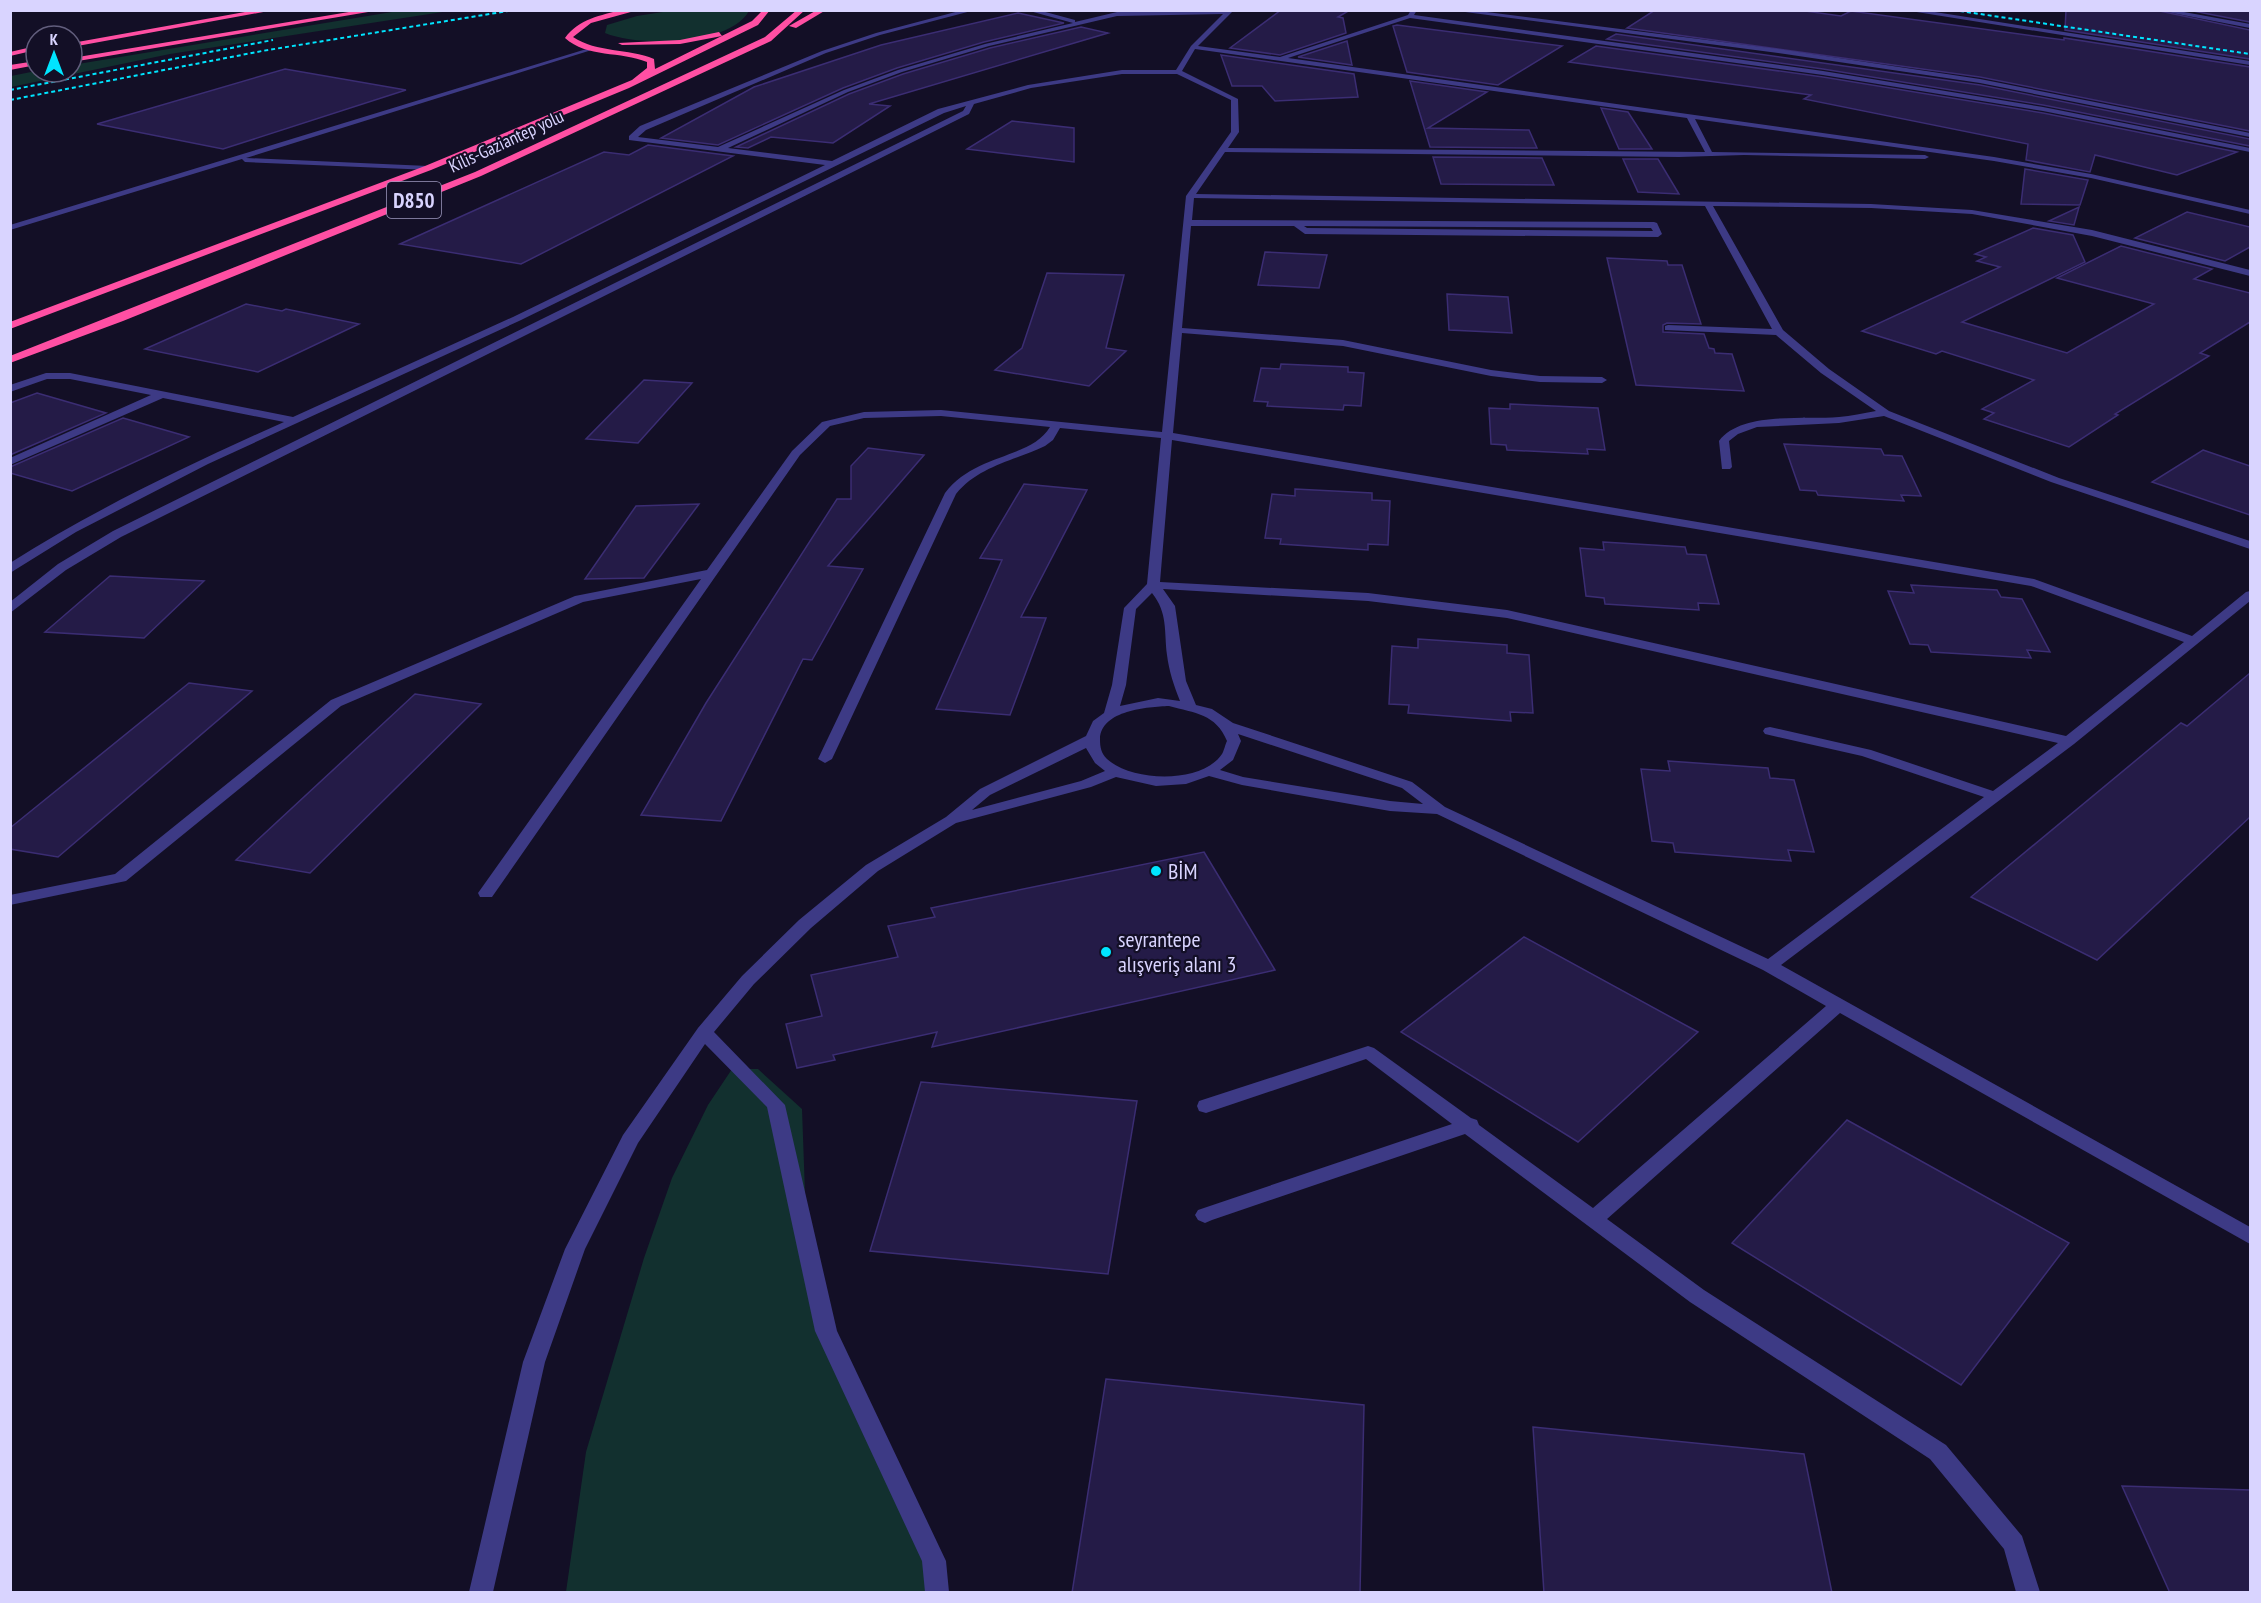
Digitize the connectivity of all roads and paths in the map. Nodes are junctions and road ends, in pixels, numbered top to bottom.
1 (224, 10) edge
2 (271, 10) edge
3 (326, 10) edge
4 (377, 10) edge
5 (635, 10) edge
6 (767, 10) edge
7 (802, 10) edge
8 (823, 10) edge
9 (972, 10) edge
10 (1029, 10) edge
11 (1453, 10) edge
12 (1504, 10) edge
13 (1907, 10) edge
14 (2160, 10) edge
15 (1231, 11) edge
16 (1412, 13) edge
17 (605, 18) junction
18 (1077, 22) junction
19 (755, 23) junction
20 (2250, 26) edge
21 (589, 32) dead end
22 (768, 39) junction
23 (84, 40) edge
24 (84, 41) edge
25 (608, 41) dead end
26 (1193, 47) junction
27 (595, 48) junction
28 (84, 56) edge
29 (84, 56) edge
30 (1280, 59) junction
31 (2250, 63) edge
32 (1178, 72) junction
33 (626, 86) junction
34 (973, 101) junction
35 (1689, 115) junction
36 (2250, 128) edge
37 (2250, 135) edge
38 (719, 149) junction
39 (1223, 150) junction
40 (2250, 150) edge
41 (1710, 154) junction
42 (238, 159) junction
43 (1994, 159) junction
44 (830, 163) junction
45 (428, 168) junction
46 (1190, 196) junction
47 (1707, 203) junction
48 (2250, 212) edge
49 (1187, 223) junction
50 (1298, 225) junction
51 (10, 228) edge
52 (2250, 273) edge
53 (10, 326) edge
54 (1668, 328) dead end
55 (1176, 330) junction
56 (1779, 332) junction
57 (10, 360) edge
58 (1602, 380) dead end
59 (10, 389) edge
60 (162, 394) junction
61 (1885, 413) junction
62 (297, 421) junction
63 (1057, 425) junction
64 (1168, 436) junction
65 (10, 462) edge
66 (1726, 467) dead end
67 (2250, 545) edge
68 (10, 569) edge
69 (713, 573) junction
70 (1153, 585) junction
71 (2250, 595) edge
72 (10, 609) edge
73 (2194, 641) junction
74 (1189, 705) junction
75 (1110, 715) junction
76 (1228, 726) junction
77 (1770, 731) dead end
78 (1092, 739) junction
79 (2068, 741) junction
80 (825, 759) dead end
81 (1116, 772) junction
82 (1210, 772) junction
83 (1995, 796) junction
84 (1440, 810) junction
85 (951, 820) junction
86 (486, 893) dead end
87 (10, 900) edge
88 (1769, 966) junction
89 (1839, 1005) junction
90 (704, 1032) junction
91 (1206, 1106) dead end
92 (1470, 1125) junction
93 (1205, 1215) dead end
94 (1594, 1219) junction
95 (2250, 1236) edge
96 (481, 1593) edge
97 (937, 1593) edge
98 (2028, 1593) edge

1 - 23 highway
2 - 24 highway
3 - 28 highway
4 - 29 highway
5 - 17 highway
6 - 19 highway, Kilis-Gaziantep yolu / D850
7 - 22 highway, Kilis-Gaziantep yolu / D850
8 - 22 highway
9 - 38 street
10 - 18 street
11 - 37 street
12 - 36 street
13 - 31 street
14 - 20 street
15 - 18 street
15 - 26 street
16 - 30 street
16 - 40 street
17 - 21 highway
17 - 27 highway
18 - 38 street
19 - 25 highway
19 - 33 highway, Kilis-Gaziantep yolu / D850
22 - 57 highway, Kilis-Gaziantep yolu / D850
26 - 30 street
26 - 32 street
27 - 33 highway
27 - 42 street
30 - 35 street
32 - 34 street
32 - 39 street
33 - 45 highway, Kilis-Gaziantep yolu / D850
34 - 44 street
34 - 72 street
35 - 41 street
35 - 43 street
38 - 44 street
39 - 41 street
39 - 46 street
41 - 43 street
42 - 45 street
42 - 51 street
43 - 48 street
44 - 62 street
45 - 53 highway, Kilis-Gaziantep yolu / D850
46 - 47 street
46 - 49 street
47 - 52 street
47 - 56 street
49 - 50 street
49 - 55 street
50 - 50 street
54 - 56 street
55 - 58 street
55 - 64 street
56 - 61 street
59 - 60 street
60 - 62 street
60 - 65 street
61 - 66 street
61 - 67 street
62 - 68 street
63 - 64 street
63 - 69 street
63 - 80 street
64 - 70 street
64 - 73 street
69 - 86 street
69 - 87 street
70 - 74 street
70 - 75 street
70 - 79 street
71 - 73 street
73 - 79 street
74 - 75 street
74 - 76 street
75 - 78 street
76 - 82 street
76 - 84 street
77 - 83 street
78 - 81 street
78 - 85 street
79 - 83 street
81 - 82 street
81 - 85 street
82 - 84 street
83 - 88 street
84 - 88 street
85 - 90 street
88 - 89 street
89 - 94 street
89 - 95 street
90 - 96 street
90 - 97 street
91 - 92 street
92 - 93 street
92 - 94 street
94 - 98 street

